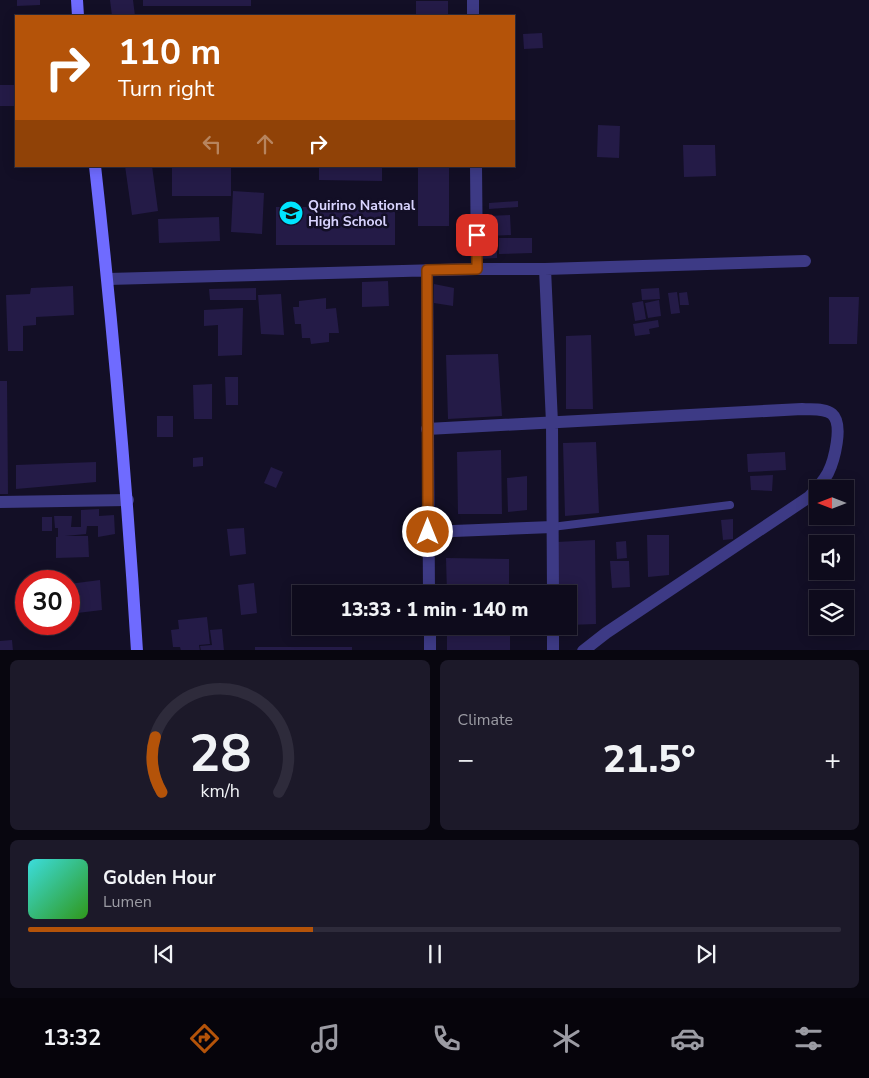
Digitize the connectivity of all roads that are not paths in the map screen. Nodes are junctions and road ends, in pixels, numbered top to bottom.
1 (77, 0) edge
2 (473, 0) edge
3 (78, 15) edge
4 (473, 15) edge
5 (95, 167) edge
6 (476, 167) edge
7 (805, 261) dead end
8 (477, 269) junction
9 (545, 269) junction
10 (427, 270) junction
11 (108, 279) junction
12 (552, 423) junction
13 (427, 429) junction
14 (128, 500) junction
15 (0, 502) edge
16 (730, 505) dead end
17 (552, 527) junction
18 (428, 532) junction
19 (429, 585) edge
20 (553, 585) edge
21 (430, 635) edge
22 (553, 635) edge
23 (137, 650) edge
24 (430, 650) edge
25 (553, 650) edge
26 (583, 650) edge

1 - 3 main road
2 - 4 street
5 - 11 main road
6 - 8 street
7 - 9 street
8 - 9 street
8 - 10 street
9 - 12 street
10 - 11 street
10 - 13 street
11 - 14 main road
12 - 13 street
12 - 17 street
12 - 26 street
13 - 18 street
14 - 15 street
14 - 23 main road
16 - 17 lane
17 - 18 street
17 - 20 street
18 - 19 street
21 - 24 street
22 - 25 street

